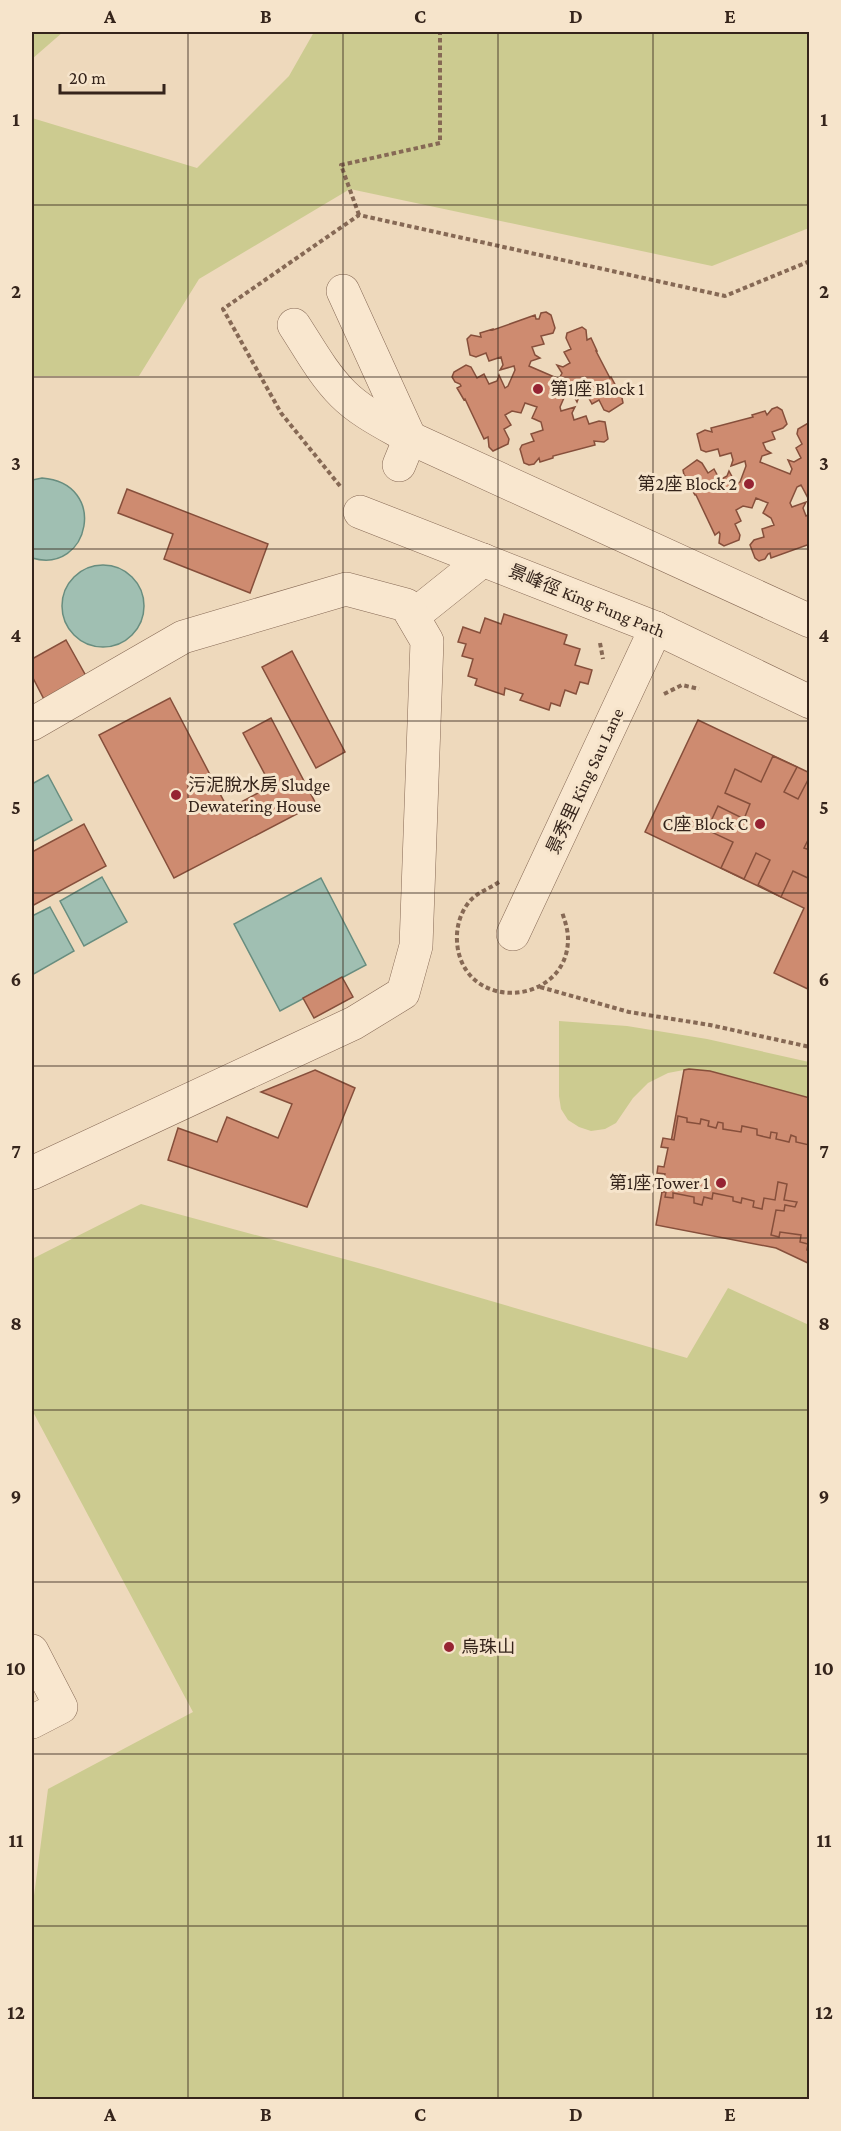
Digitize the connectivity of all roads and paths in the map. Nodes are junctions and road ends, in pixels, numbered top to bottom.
1 (440, 32) edge
2 (359, 214) junction
3 (810, 261) edge
4 (343, 291) dead end
5 (294, 325) dead end
6 (370, 351) junction
7 (327, 375) junction
8 (405, 452) junction
9 (360, 512) joint
10 (483, 560) junction
11 (413, 616) junction
12 (810, 621) edge
13 (656, 628) junction
14 (810, 702) edge
15 (32, 724) edge
16 (513, 934) dead end
17 (540, 987) dead end
18 (810, 1047) edge
19 (32, 1173) edge
20 (32, 1651) edge
21 (32, 1722) edge

1 - 2 path
2 - 3 path
2 - 9 path
4 - 6 street
5 - 7 street
6 - 7 street
6 - 8 street
7 - 8 street
8 - 12 street
9 - 10 street, 景峰徑 King Fung Path
10 - 11 street
10 - 13 street, 景峰徑 King Fung Path
11 - 15 street
11 - 19 street
13 - 14 street, 景峰徑 King Fung Path
13 - 16 street, 景秀里 King Sau Lane
17 - 18 path
20 - 21 street

